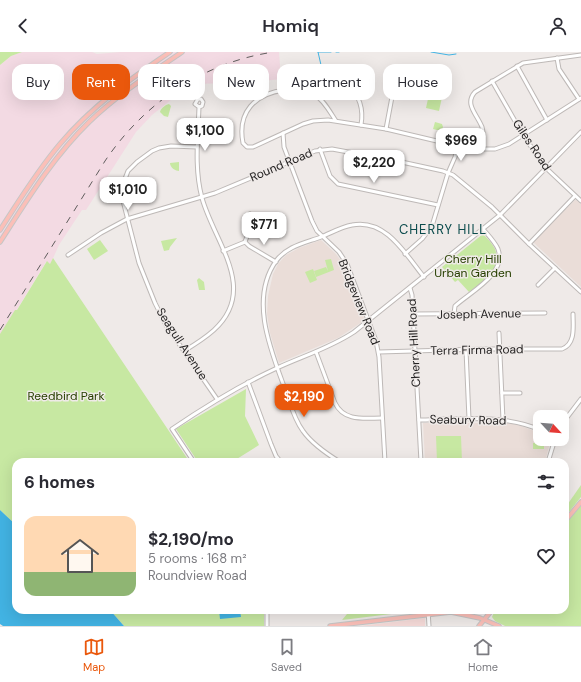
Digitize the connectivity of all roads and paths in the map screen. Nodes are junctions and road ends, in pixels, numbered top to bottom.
1 (170, 52) edge
2 (182, 52) edge
3 (581, 55) edge
4 (557, 58) junction
5 (517, 66) junction
6 (492, 81) junction
7 (580, 99) edge
8 (359, 100) edge
9 (391, 100) edge
10 (199, 107) dead end
11 (547, 120) junction
12 (336, 121) junction
13 (361, 125) junction
14 (386, 129) junction
15 (581, 132) edge
16 (284, 133) junction
17 (523, 135) junction
18 (458, 146) junction
19 (197, 147) junction
20 (320, 149) junction
21 (483, 149) junction
22 (290, 161) junction
23 (546, 168) junction
24 (448, 173) junction
25 (575, 196) junction
26 (202, 198) junction
27 (581, 201) edge
28 (438, 205) junction
29 (500, 215) junction
30 (128, 219) junction
31 (253, 224) dead end
32 (483, 229) junction
33 (0, 230) edge
34 (322, 236) junction
35 (0, 242) edge
36 (245, 242) junction
37 (529, 244) junction
38 (223, 251) junction
39 (405, 254) junction
40 (68, 255) dead end
41 (276, 262) junction
42 (555, 268) junction
43 (424, 277) junction
44 (538, 285) dead end
45 (410, 288) junction
46 (581, 292) edge
47 (545, 313) dead end
48 (413, 314) junction
49 (454, 314) junction
50 (573, 314) dead end
51 (369, 321) junction
52 (499, 333) dead end
53 (500, 349) junction
54 (466, 350) junction
55 (415, 351) junction
56 (184, 352) junction
57 (316, 352) junction
58 (379, 352) junction
59 (277, 368) junction
60 (248, 382) junction
61 (502, 393) junction
62 (520, 393) dead end
63 (217, 399) junction
64 (581, 399) edge
65 (569, 415) edge
66 (382, 418) junction
67 (469, 419) junction
68 (419, 420) junction
69 (503, 420) junction
70 (533, 427) edge
71 (553, 446) edge
72 (191, 458) edge
73 (278, 458) edge
74 (334, 458) edge
75 (385, 458) edge
76 (421, 458) edge
77 (549, 458) edge
78 (581, 502) edge
79 (569, 517) edge
80 (267, 614) edge
81 (414, 614) edge
82 (428, 614) edge
83 (464, 614) edge
84 (488, 614) edge
85 (484, 619) junction
86 (266, 626) edge
87 (330, 626) edge
88 (429, 626) edge
89 (479, 626) edge
90 (499, 626) edge

1 - 33 main road
2 - 35 main road
3 - 4 street
4 - 5 street
4 - 7 street
5 - 6 street
5 - 11 street
6 - 17 street, Giles Road
6 - 21 street
7 - 11 street
8 - 13 street
9 - 14 street
10 - 19 street
11 - 17 street
12 - 13 street
12 - 16 street
12 - 16 street
13 - 14 street
14 - 18 street
15 - 23 street, Cherry Hill Road
16 - 22 street, Bridgeview Road
17 - 21 street
17 - 23 street, Giles Road
18 - 21 street
18 - 24 street
19 - 26 street
19 - 30 street, Seagull Avenue
20 - 22 street, Round Road
20 - 24 street, Round Road
20 - 28 street
22 - 26 street, Round Road
22 - 34 street, Bridgeview Road
23 - 25 street, Giles Road
23 - 29 street, Cherry Hill Road
24 - 28 street
24 - 29 street, Round Road
25 - 27 street, Giles Road
25 - 37 street
26 - 30 street, Round Road
26 - 38 street
28 - 39 street
29 - 32 street, Cherry Hill Road
29 - 37 street, Round Road
30 - 40 street, Round Road
30 - 56 street, Seagull Avenue
31 - 36 street
32 - 43 street, Cherry Hill Road
32 - 49 street
34 - 39 street
34 - 41 street
34 - 51 street, Bridgeview Road
36 - 38 street
36 - 41 street
37 - 42 street, Round Road
38 - 56 street
39 - 43 street
41 - 59 street
42 - 44 street
42 - 46 street, Round Road
43 - 45 street, Cherry Hill Road
45 - 48 street, Cherry Hill Road
45 - 51 street
47 - 49 street, Joseph Avenue
48 - 49 street, Joseph Avenue
48 - 55 street, Cherry Hill Road
50 - 53 street, Terra Firma Road
51 - 57 street
51 - 58 street, Bridgeview Road
52 - 53 street
53 - 54 street, Terra Firma Road
53 - 61 street
54 - 55 street, Terra Firma Road
54 - 67 street
55 - 58 street, Terra Firma Road
55 - 68 street, Cherry Hill Road
56 - 63 street, Seagull Avenue
57 - 59 street
57 - 66 street
58 - 66 street, Bridgeview Road
59 - 60 street
59 - 74 street
60 - 63 street
60 - 73 street
61 - 62 street
61 - 69 street
63 - 72 street
64 - 65 street
66 - 75 street, Bridgeview Road
67 - 68 street, Seabury Road
67 - 69 street, Seabury Road
68 - 76 street, Cherry Hill Road
69 - 70 street, Seabury Road
71 - 77 street
78 - 79 main road
80 - 86 street
81 - 87 main road
82 - 88 street
83 - 85 main road
84 - 85 main road
85 - 89 main road
85 - 90 main road

